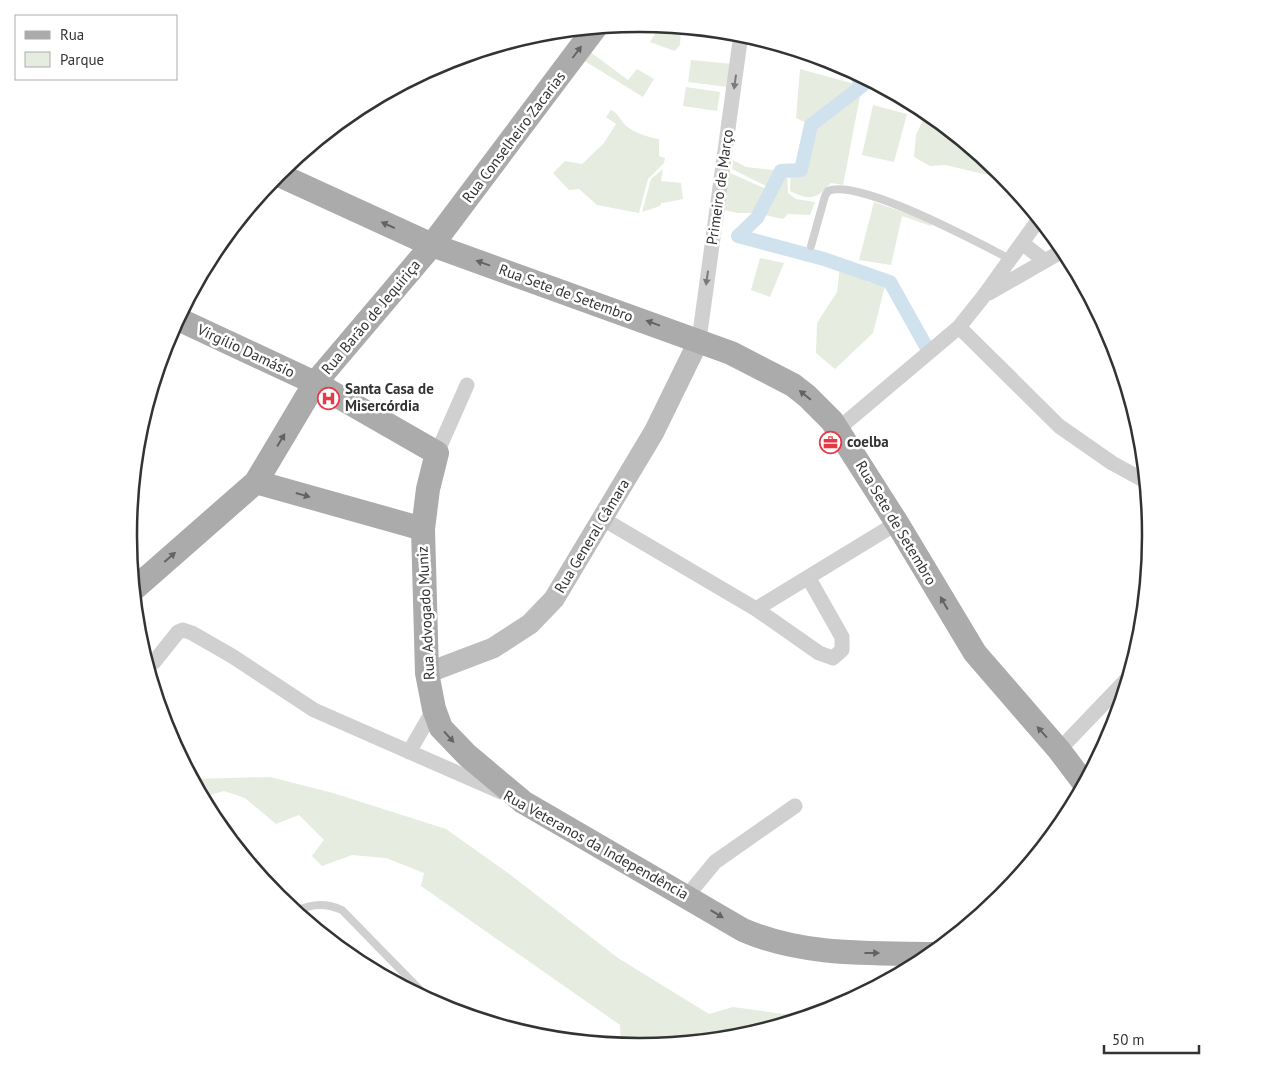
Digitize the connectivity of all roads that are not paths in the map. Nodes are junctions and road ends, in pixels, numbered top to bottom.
1 (589, 36) edge
2 (740, 42) edge
3 (286, 178) edge
4 (1035, 225) edge
5 (1022, 243) junction
6 (432, 245) junction
7 (811, 246) dead end
8 (1056, 255) edge
9 (1010, 259) junction
10 (1045, 261) junction
11 (983, 297) junction
12 (185, 322) edge
13 (959, 327) junction
14 (699, 340) junction
15 (315, 383) junction
16 (467, 386) dead end
17 (838, 429) junction
18 (437, 454) junction
19 (1139, 478) edge
20 (256, 482) junction
21 (603, 519) junction
22 (897, 523) junction
23 (423, 529) junction
24 (808, 577) junction
25 (139, 584) edge
26 (756, 609) junction
27 (154, 662) dead end
28 (427, 674) junction
29 (1118, 689) edge
30 (434, 708) junction
31 (1059, 750) junction
32 (410, 752) junction
33 (1080, 777) edge
34 (523, 802) junction
35 (795, 806) dead end
36 (687, 896) junction
37 (303, 908) edge
38 (918, 954) edge
39 (416, 985) edge

6 -> 1 main road, Rua Conselheiro Zacarias
2 -> 14 street, Primeiro de Março
6 -> 3 main road, Rua Sete de Setembro
4 - 5 street
5 - 9 street
5 - 10 street
14 -> 6 main road, Rua Sete de Setembro
6 - 15 main road, Rua Barão de Jequiriça
7 - 9 lane
8 - 10 street
9 - 11 street
10 - 11 street
11 - 13 street
12 - 15 main road, Virgílio Damásio
13 - 17 street
13 - 19 street
17 -> 14 main road, Rua Sete de Setembro
14 - 21 street, Rua General Câmara
15 - 18 main road, Virgílio Damásio
20 -> 15 main road, Rua Barão de Jequiriça
16 - 18 street
17 - 22 main road, Rua Sete de Setembro
18 - 23 main road
20 -> 23 main road, Rua Advogado Muniz
25 -> 20 main road, Rua Barão de Jequiriça
21 - 26 street
21 - 28 street, Rua General Câmara
22 - 24 street
31 -> 22 main road, Rua Sete de Setembro
23 - 28 main road, Rua Advogado Muniz
24 - 26 street
24 - 26 street
27 - 32 street, Rua Veteranos da Independência
28 - 30 main road, Rua Advogado Muniz
29 - 31 street
30 - 32 street
30 -> 34 main road, Rua Advogado Muniz
31 - 33 main road, Rua Sete de Setembro
32 - 34 street, Rua Veteranos da Independência
34 - 36 main road, Rua Veteranos da Independência
35 - 36 street
36 -> 38 main road, Rua Veteranos da Independência
37 - 39 lane

